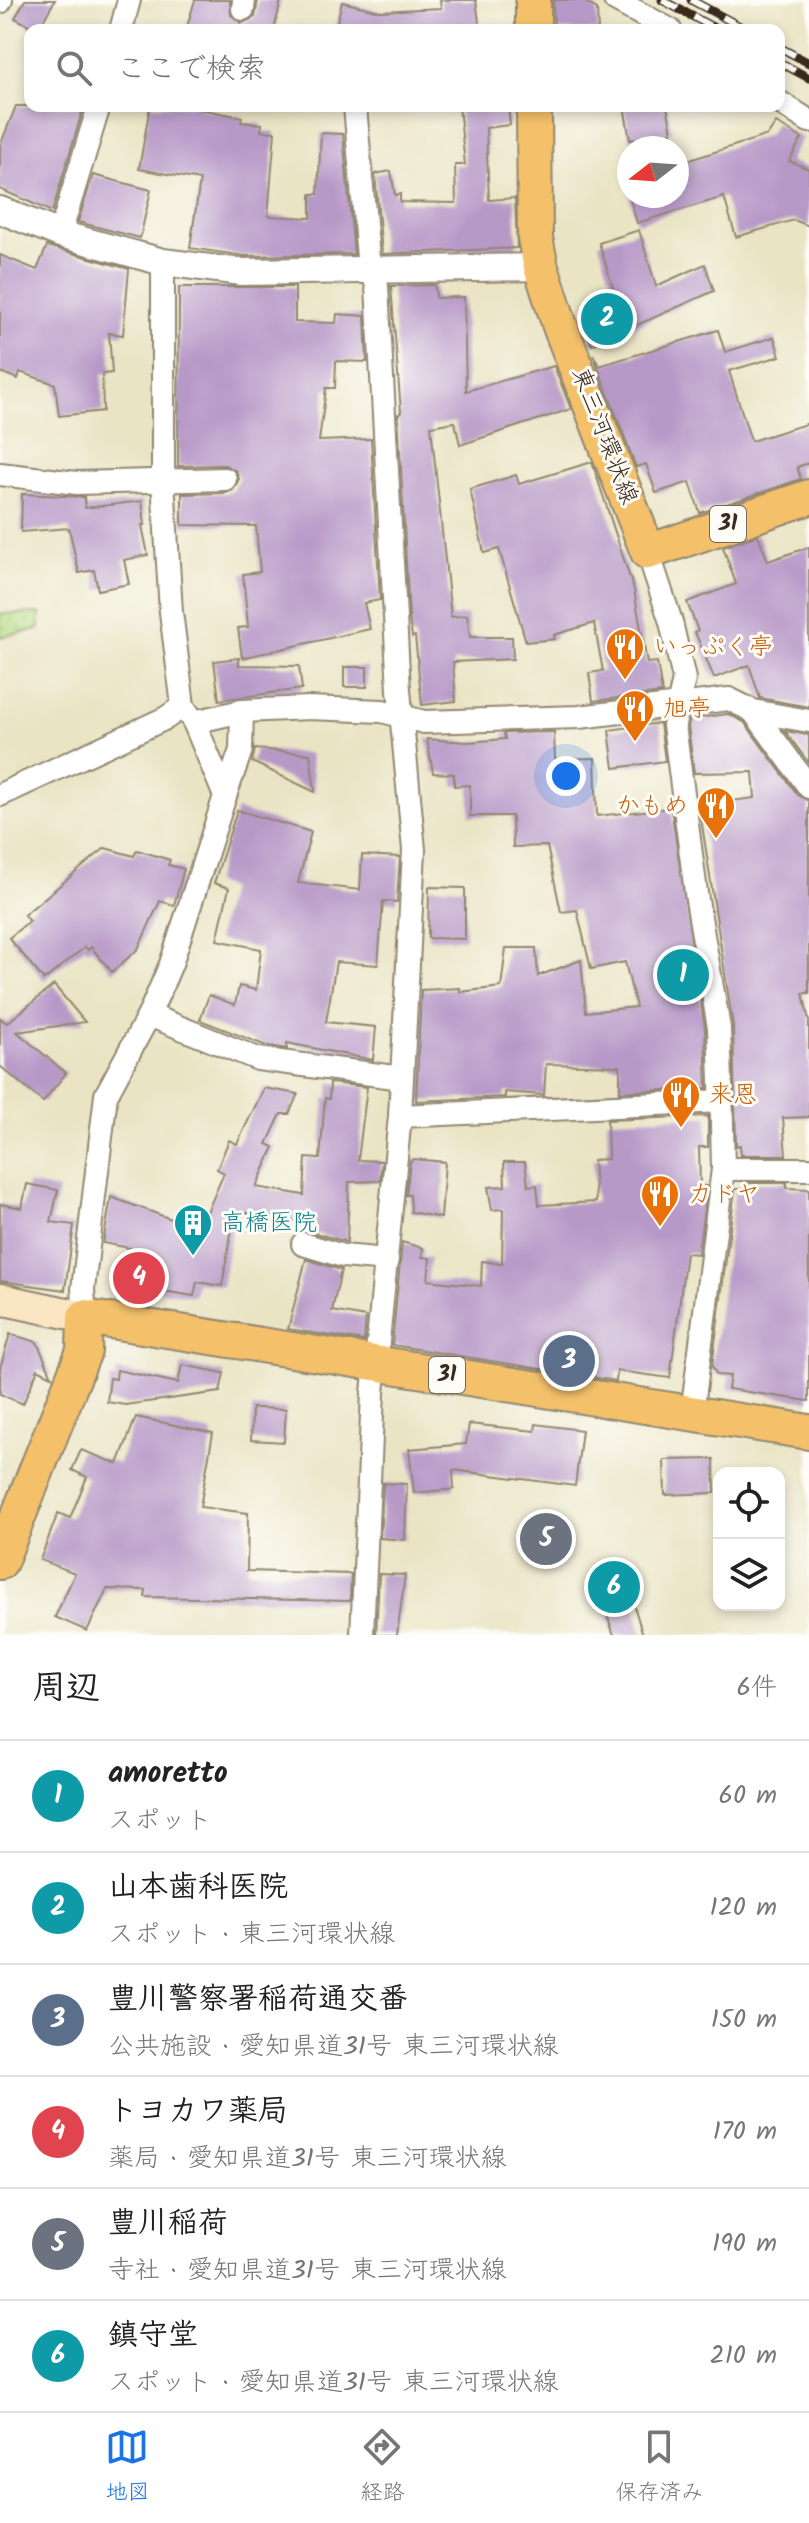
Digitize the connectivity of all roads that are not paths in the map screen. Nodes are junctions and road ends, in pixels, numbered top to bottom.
1 (129, 0) edge
2 (533, 0) edge
3 (615, 0) edge
4 (123, 24) edge
5 (533, 24) edge
6 (659, 24) edge
7 (785, 106) edge
8 (97, 112) edge
9 (356, 112) edge
10 (534, 112) edge
11 (809, 121) edge
12 (0, 210) edge
13 (60, 234) junction
14 (163, 262) junction
15 (541, 267) junction
16 (372, 271) junction
17 (0, 474) edge
18 (225, 479) dead end
19 (163, 481) junction
20 (809, 497) edge
21 (648, 552) junction
22 (678, 706) junction
23 (242, 711) junction
24 (753, 711) junction
25 (189, 714) junction
26 (402, 715) junction
27 (809, 721) edge
28 (809, 787) edge
29 (0, 795) edge
30 (225, 796) junction
31 (149, 1015) junction
32 (402, 1078) junction
33 (722, 1101) junction
34 (400, 1116) junction
35 (723, 1169) junction
36 (809, 1169) edge
37 (303, 1244) dead end
38 (387, 1260) junction
39 (0, 1299) edge
40 (85, 1317) junction
41 (378, 1364) junction
42 (692, 1414) junction
43 (809, 1432) edge
44 (0, 1562) edge
45 (362, 1635) edge

1 - 4 street
2 - 5 main road
3 - 6 street
7 - 11 street
8 - 13 street
9 - 16 street
10 - 15 main road, 東三河環状線
12 - 13 street
13 - 14 street
14 - 16 street
14 - 19 street
15 - 16 street
15 - 21 main road, 東三河環状線
16 - 26 street
17 - 19 street
18 - 19 street
19 - 25 street
20 - 21 main road, 31
21 - 22 street
22 - 24 street
22 - 26 street
22 - 33 street
23 - 25 street
23 - 26 street
23 - 30 street
24 - 27 street
24 - 28 street
25 - 29 street
25 - 30 street
26 - 32 street
30 - 31 street
31 - 32 street
31 - 40 street
32 - 34 street
33 - 34 street
33 - 35 street
34 - 38 street
35 - 36 street
35 - 42 street
37 - 38 street
38 - 41 street
39 - 40 main road
40 - 41 main road, 31
40 - 44 main road
41 - 42 main road, 31
41 - 45 street
42 - 43 main road, 31

